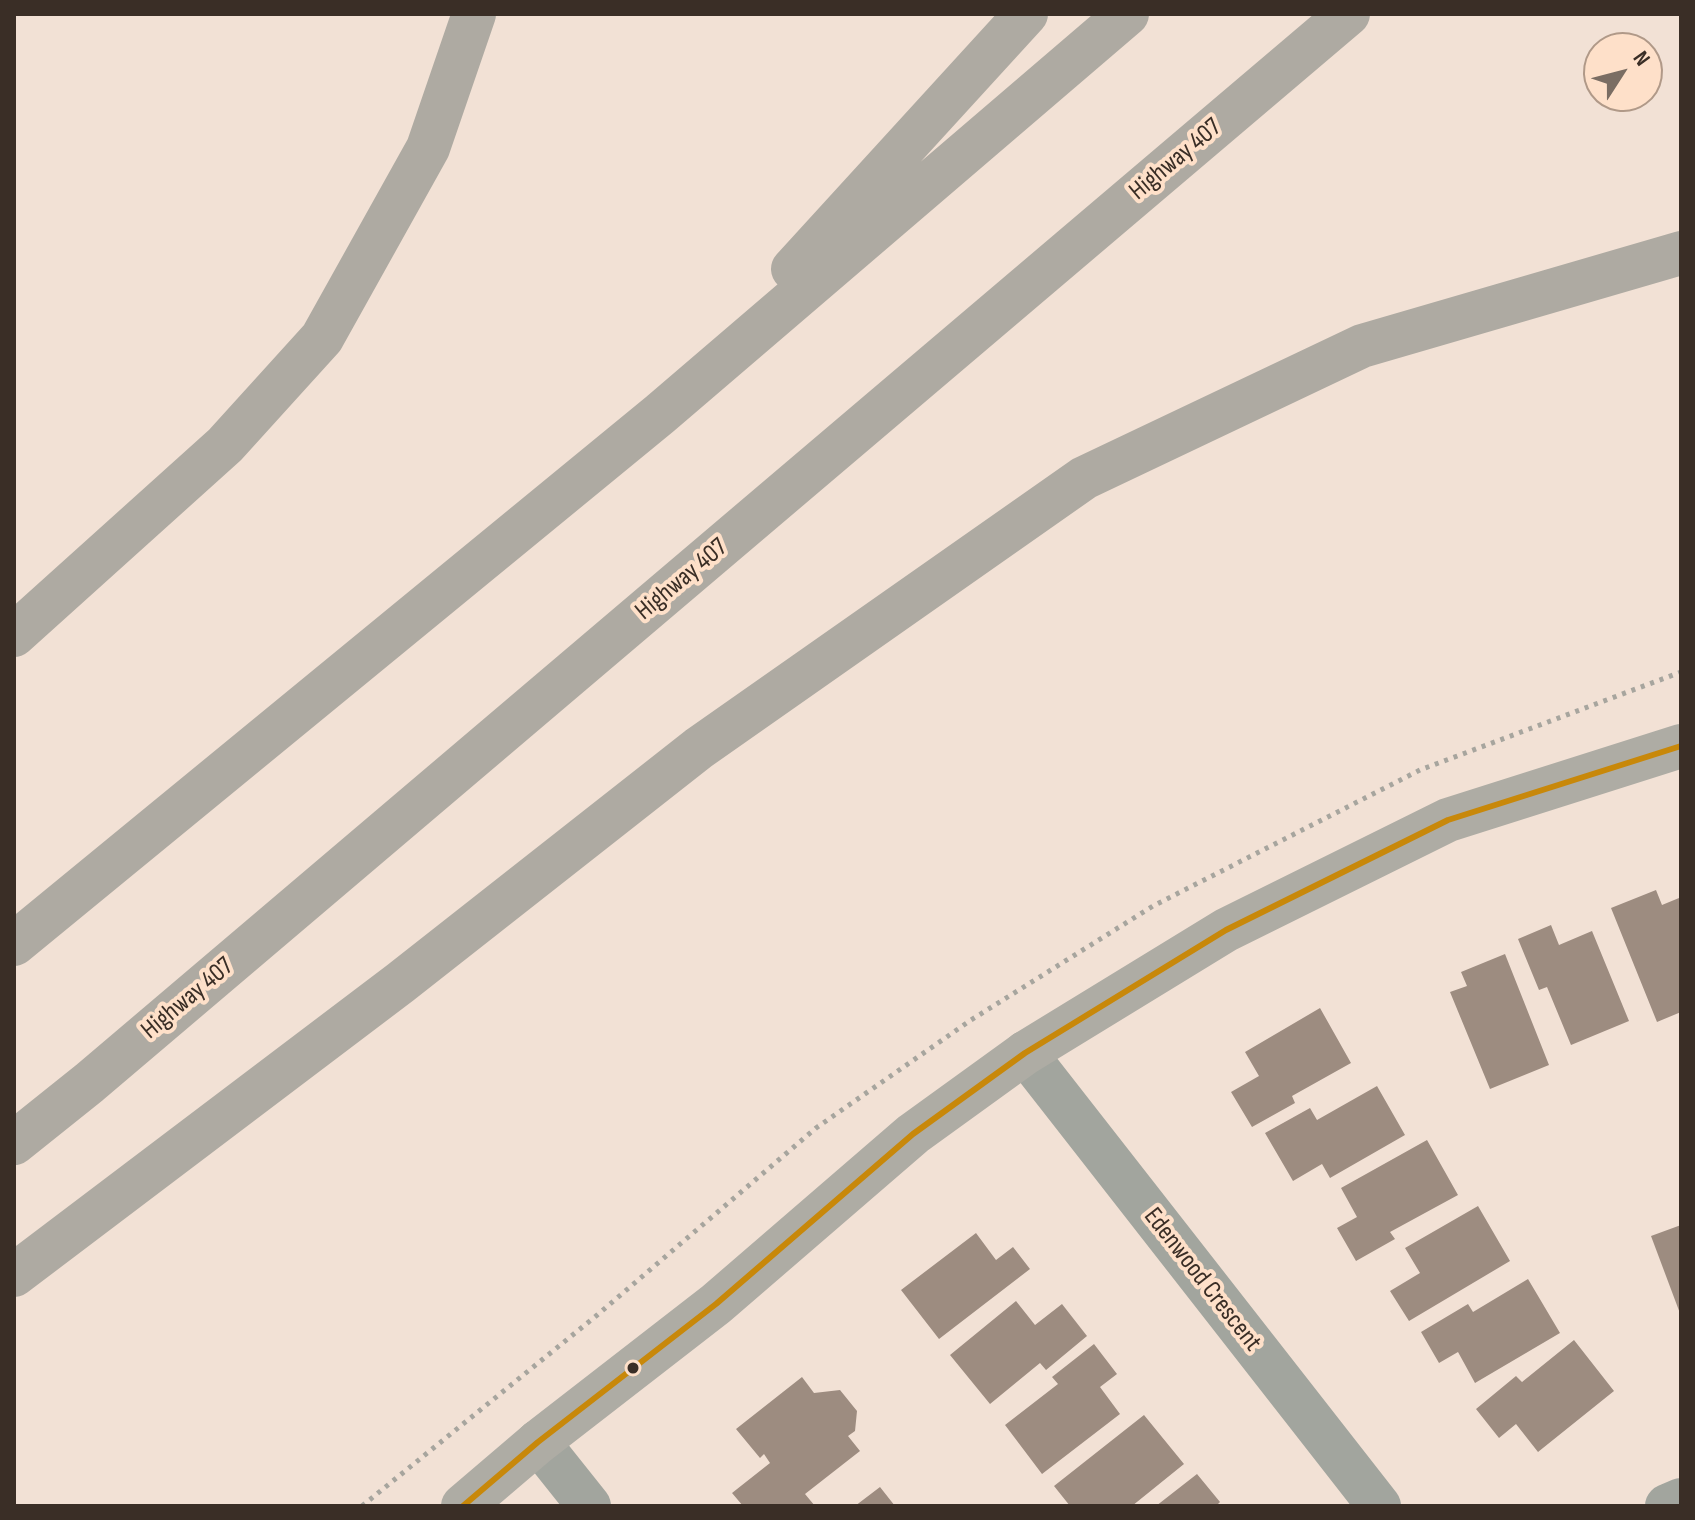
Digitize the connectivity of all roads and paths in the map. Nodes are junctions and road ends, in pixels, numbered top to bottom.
1 (474, 14) edge
2 (1026, 14) edge
3 (1127, 14) edge
4 (1348, 14) edge
5 (1681, 253) edge
6 (660, 414) junction
7 (14, 635) edge
8 (1681, 746) edge
9 (14, 944) edge
10 (1025, 1053) junction
11 (14, 1143) edge
12 (14, 1275) edge
13 (538, 1442) junction
14 (1681, 1500) edge
15 (463, 1506) edge
16 (589, 1506) edge
17 (1379, 1506) edge
18 (1667, 1506) edge

1 - 7 highway
2 - 6 highway
3 - 6 highway
4 - 11 highway, Highway 407
5 - 12 highway
6 - 9 highway
8 - 10 street
10 - 13 street
10 - 17 street, Edenwood Crescent
13 - 15 street
13 - 16 street
14 - 18 street

